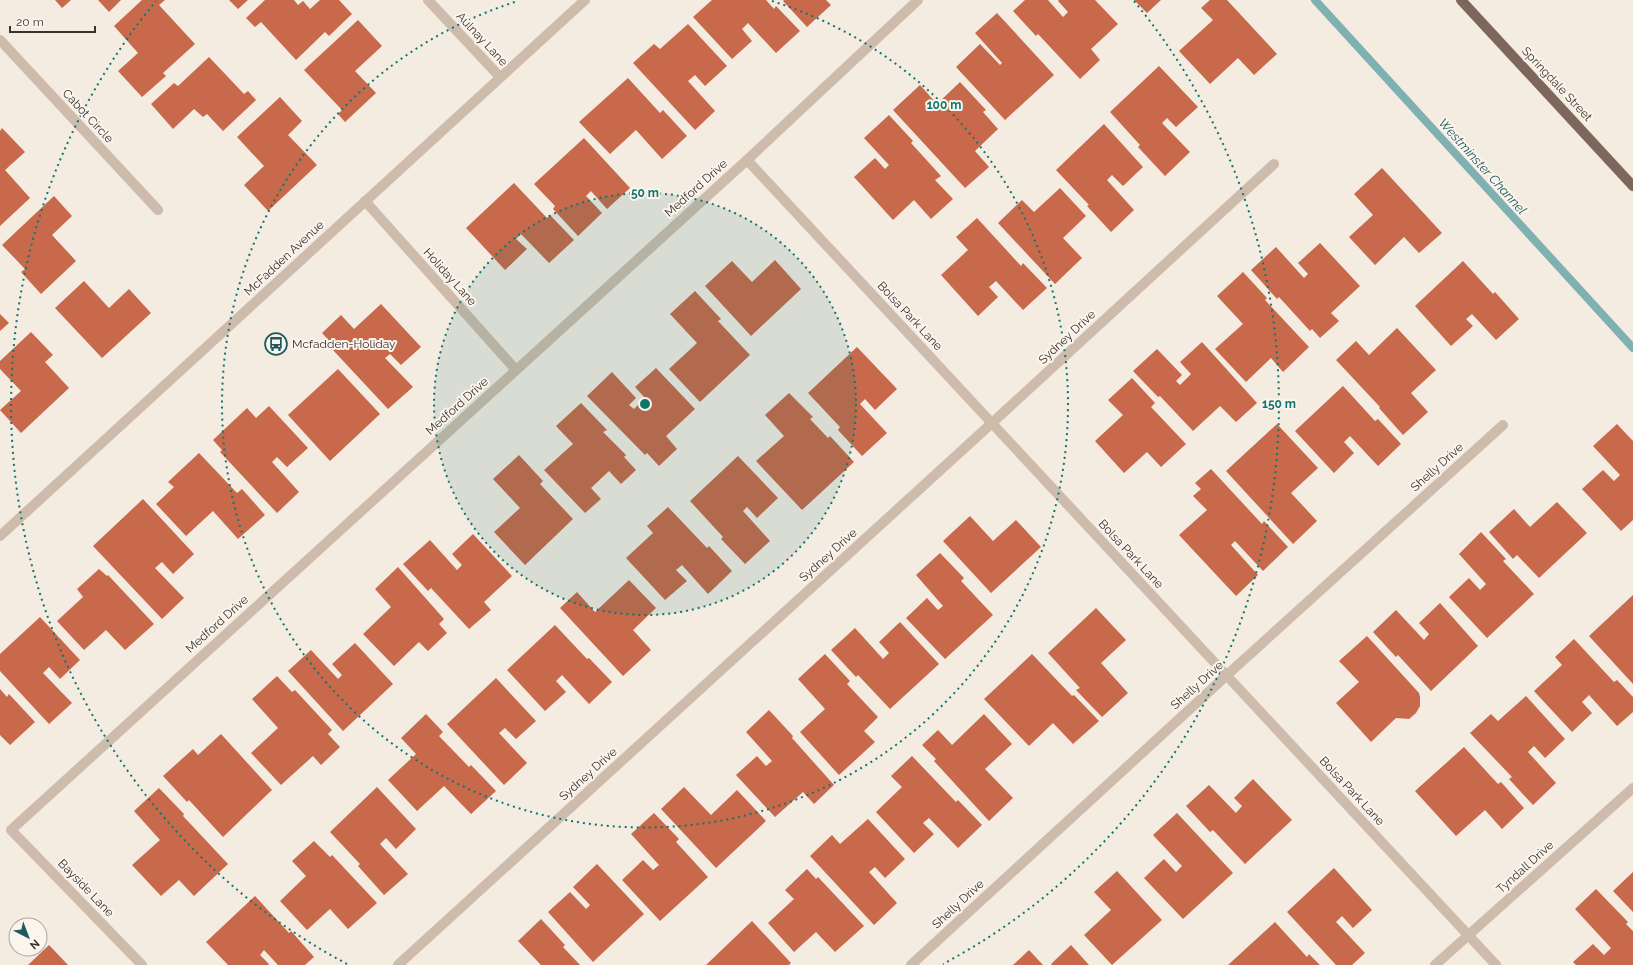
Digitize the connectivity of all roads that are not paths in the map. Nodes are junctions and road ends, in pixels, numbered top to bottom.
1 (428, 0) edge
2 (585, 0) edge
3 (918, 0) edge
4 (1461, 0) edge
5 (0, 40) edge
6 (500, 78) junction
7 (747, 160) junction
8 (1274, 164) dead end
9 (1632, 184) edge
10 (365, 201) junction
11 (158, 210) dead end
12 (516, 370) junction
13 (992, 423) junction
14 (1503, 425) dead end
15 (0, 536) edge
16 (1227, 675) junction
17 (1633, 788) edge
18 (11, 830) joint
19 (1468, 935) junction
20 (142, 965) edge
21 (398, 965) edge
22 (911, 965) edge
23 (1435, 965) edge
24 (1496, 965) edge

1 - 6 street, Aulnay Lane
2 - 6 street, McFadden Avenue
3 - 7 street, Medford Drive
4 - 9 main road, Springdale Street
5 - 11 street, Cabot Circle
6 - 10 street, McFadden Avenue
7 - 12 street, Medford Drive
7 - 13 street, Bolsa Park Lane
8 - 13 street, Sydney Drive
10 - 12 street, Holiday Lane
10 - 15 street, McFadden Avenue
12 - 18 street, Medford Drive
13 - 16 street, Bolsa Park Lane
13 - 21 street, Sydney Drive
14 - 16 street, Shelly Drive
16 - 19 street, Bolsa Park Lane
16 - 22 street, Shelly Drive
17 - 19 street, Tyndall Drive
18 - 20 street, Bayside Lane
19 - 23 street, Tyndall Drive
19 - 24 street, Bolsa Park Lane

